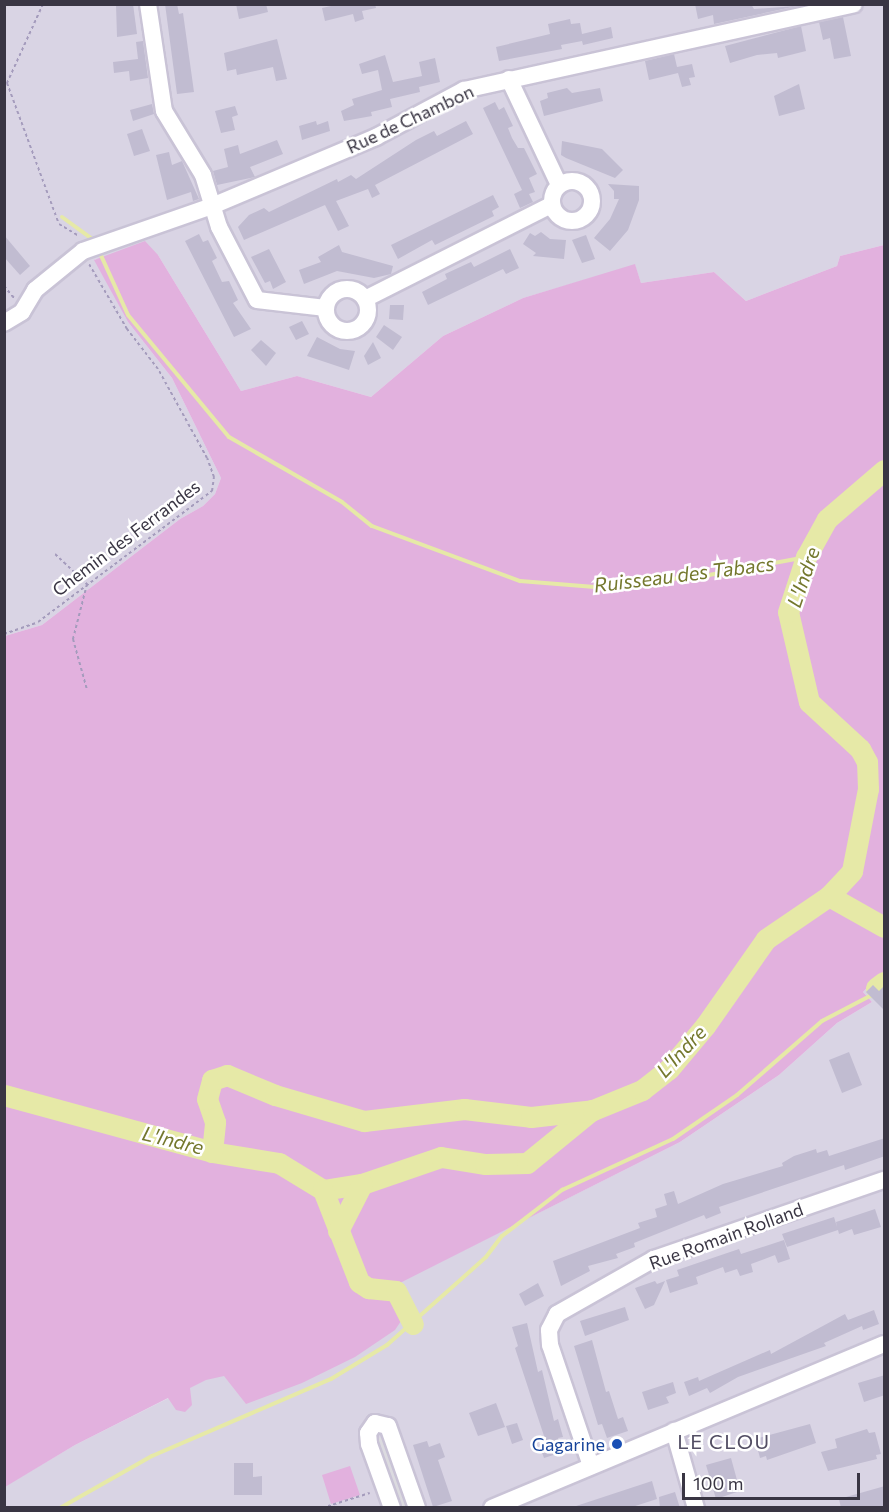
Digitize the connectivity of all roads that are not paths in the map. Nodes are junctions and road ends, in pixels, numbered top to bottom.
1 (148, 4) edge
2 (854, 4) edge
3 (509, 79) junction
4 (559, 185) junction
5 (551, 205) junction
6 (212, 206) junction
7 (365, 299) junction
8 (326, 308) junction
9 (4, 323) edge
10 (885, 1180) edge
11 (885, 1344) edge
12 (674, 1431) junction
13 (591, 1466) junction
14 (512, 1504) edge
15 (392, 1508) edge
16 (417, 1508) edge
17 (492, 1508) edge
18 (696, 1508) edge

1 - 6 street
2 - 3 street, Rue de Chambon
3 - 4 street
3 - 6 street, Rue de Chambon
4 - 5 street
4 - 5 street
5 - 7 street
6 - 8 street
6 - 9 street, Rue de Chambon
7 - 8 street
7 - 8 street
10 - 13 street, Rue Romain Rolland
11 - 12 street
12 - 13 street
12 - 18 street
13 - 14 street
14 - 17 street
15 - 16 street

